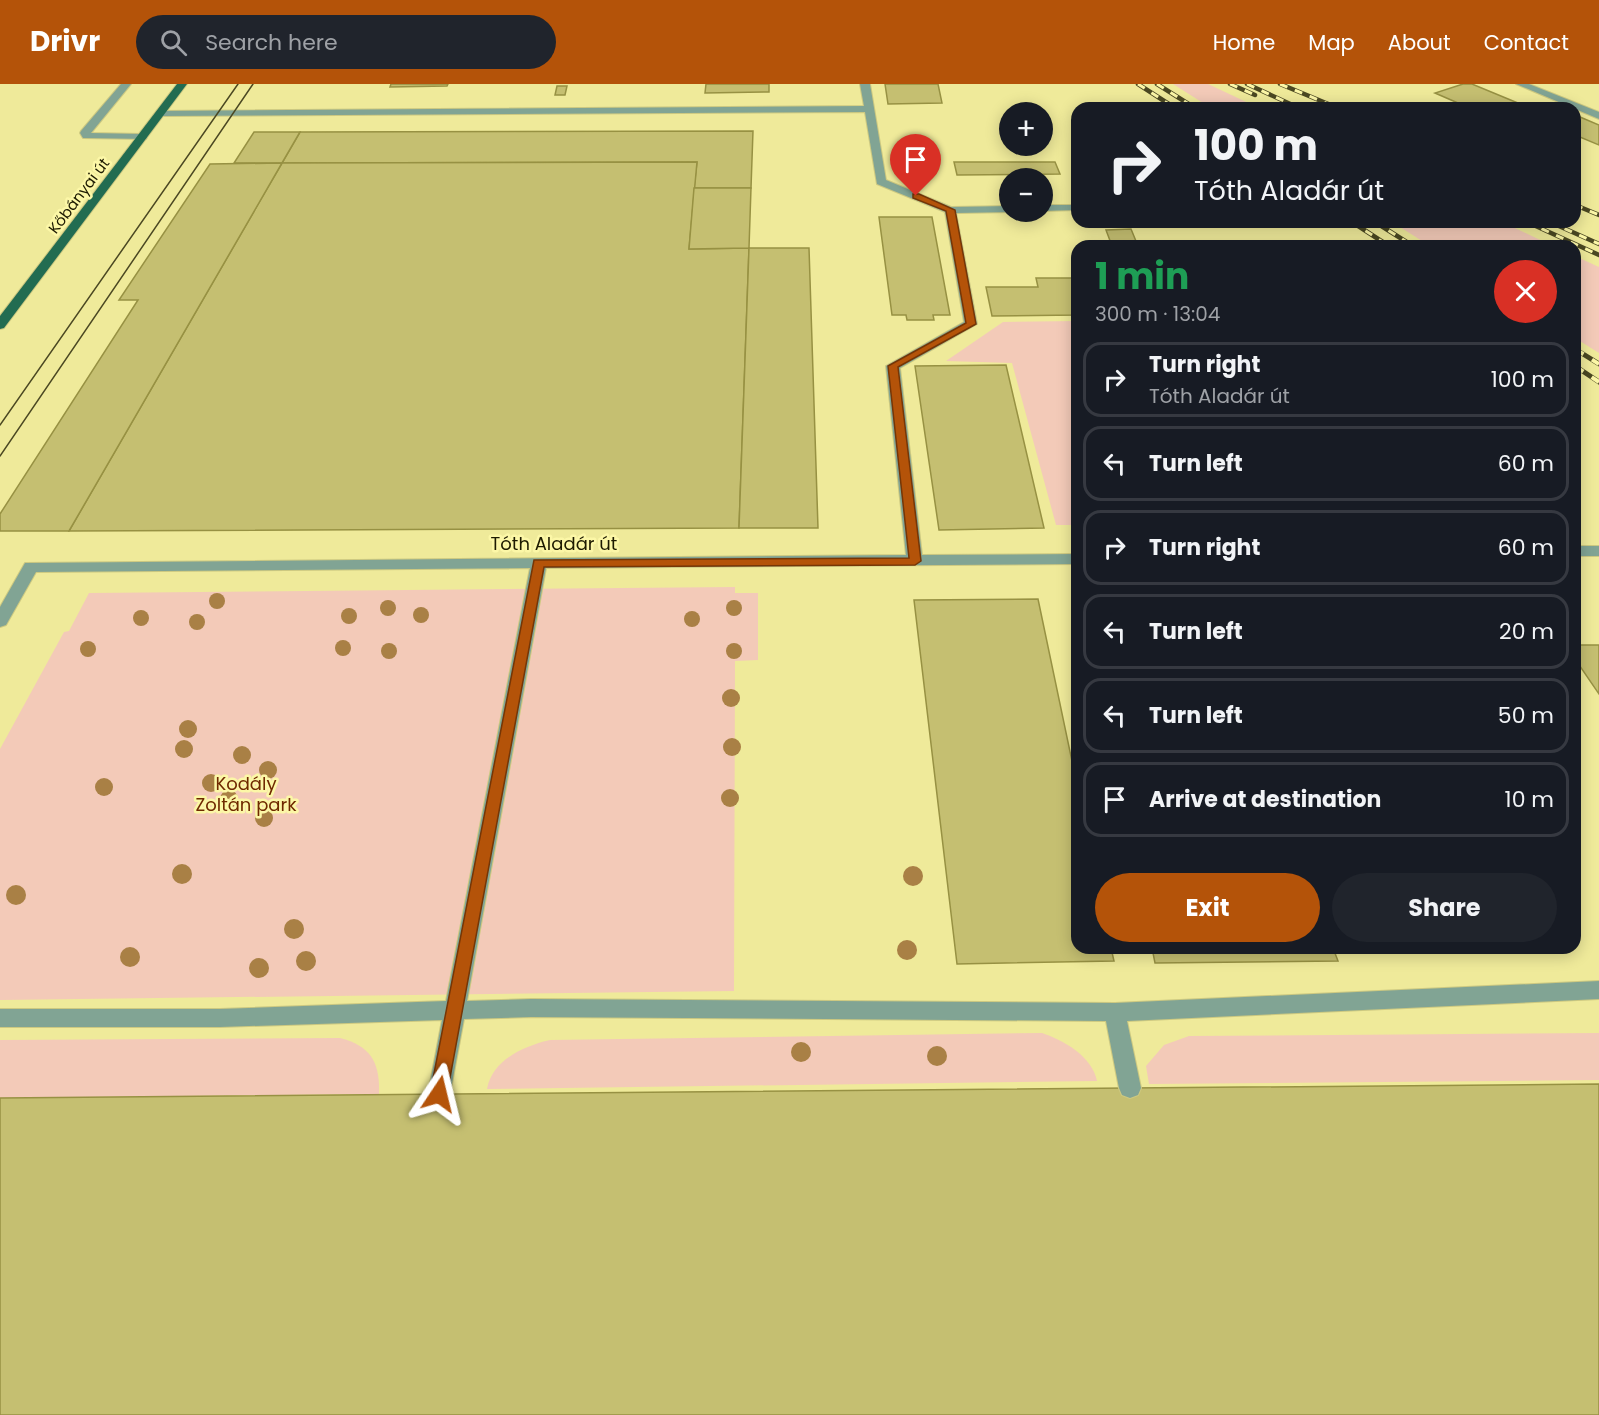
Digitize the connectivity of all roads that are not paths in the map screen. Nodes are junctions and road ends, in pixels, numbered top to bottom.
1 (126, 84) edge
2 (182, 84) edge
3 (866, 84) edge
4 (1521, 84) edge
5 (1565, 102) edge
6 (870, 109) junction
7 (1581, 109) edge
8 (161, 113) junction
9 (1599, 116) edge
10 (142, 137) junction
11 (1053, 208) edge
12 (1071, 208) edge
13 (999, 209) edge
14 (950, 210) junction
15 (0, 325) edge
16 (1581, 551) edge
17 (1599, 551) edge
18 (1071, 559) edge
19 (915, 561) junction
20 (538, 563) junction
21 (0, 621) edge
22 (1599, 990) edge
23 (454, 1009) junction
24 (1115, 1012) junction
25 (0, 1018) edge
26 (1130, 1088) dead end
27 (439, 1094) dead end

1 - 10 street
2 - 8 main road, Kőbányai út
3 - 6 street
4 - 5 street
6 - 8 street
6 - 14 street
7 - 9 street
8 - 10 main road, Kőbányai út
10 - 15 main road, Kőbányai út
11 - 12 street
13 - 14 street
14 - 19 street
16 - 17 street
18 - 19 street, Tóth Aladár út
19 - 20 street, Tóth Aladár út
20 - 21 street, Tóth Aladár út
20 - 23 street
22 - 24 street
23 - 24 street
23 - 25 street
23 - 27 street
24 - 26 street

